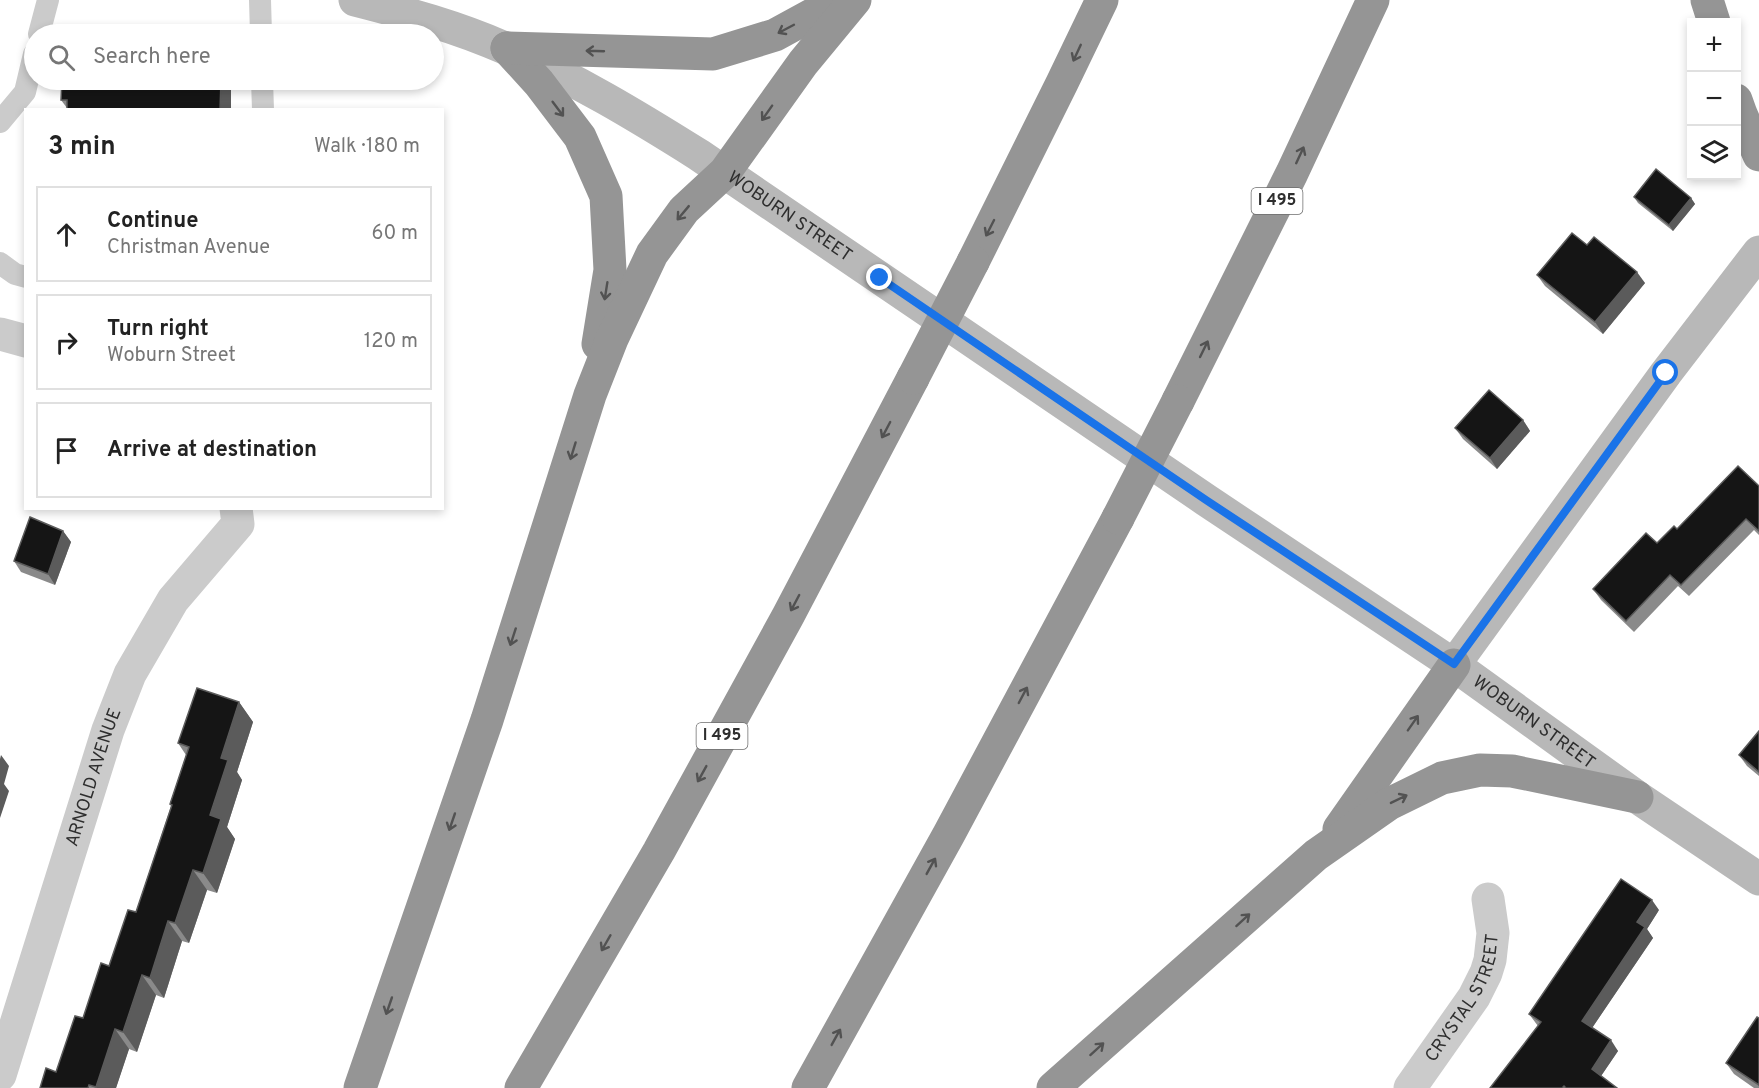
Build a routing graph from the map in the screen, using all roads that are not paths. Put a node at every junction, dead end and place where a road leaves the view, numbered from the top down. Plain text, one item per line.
1 (48, 0) edge
2 (260, 0) edge
3 (355, 0) edge
4 (836, 0) edge
5 (855, 0) edge
6 (1102, 0) edge
7 (1373, 0) edge
8 (1707, 0) edge
9 (1713, 18) edge
10 (42, 24) edge
11 (261, 24) edge
12 (440, 24) edge
13 (444, 25) edge
14 (507, 48) junction
15 (262, 90) edge
16 (28, 103) edge
17 (263, 108) edge
18 (1741, 114) edge
19 (0, 122) edge
20 (1759, 155) edge
21 (725, 172) junction
22 (1759, 252) edge
23 (0, 263) edge
24 (24, 276) edge
25 (0, 334) edge
26 (24, 340) edge
27 (590, 395) junction
28 (236, 510) edge
29 (1454, 664) junction
30 (1637, 797) junction
31 (1316, 855) junction
32 (1759, 879) edge
33 (1488, 899) dead end
34 (0, 1075) edge
35 (360, 1088) edge
36 (521, 1088) edge
37 (808, 1088) edge
38 (1053, 1088) edge
39 (1410, 1088) edge

1 - 10 lane
2 - 11 lane
3 - 12 main road, WOBURN STREET
4 -> 14 highway
5 -> 21 highway
6 -> 36 highway, I 495, bridge
37 -> 7 highway, I 495, bridge
8 - 9 highway
13 - 14 main road, WOBURN STREET
14 - 21 main road, WOBURN STREET
14 -> 27 highway
15 - 17 lane
16 - 19 lane
18 - 20 highway
21 -> 27 highway
21 - 29 main road, WOBURN STREET
22 - 29 main road
23 - 24 lane
25 - 26 street
27 -> 35 highway
28 - 34 street, ARNOLD AVENUE
29 - 30 main road, WOBURN STREET
31 -> 29 highway
31 -> 30 highway
30 - 32 main road, WOBURN STREET
38 -> 31 highway
33 - 39 street, CRYSTAL STREET

